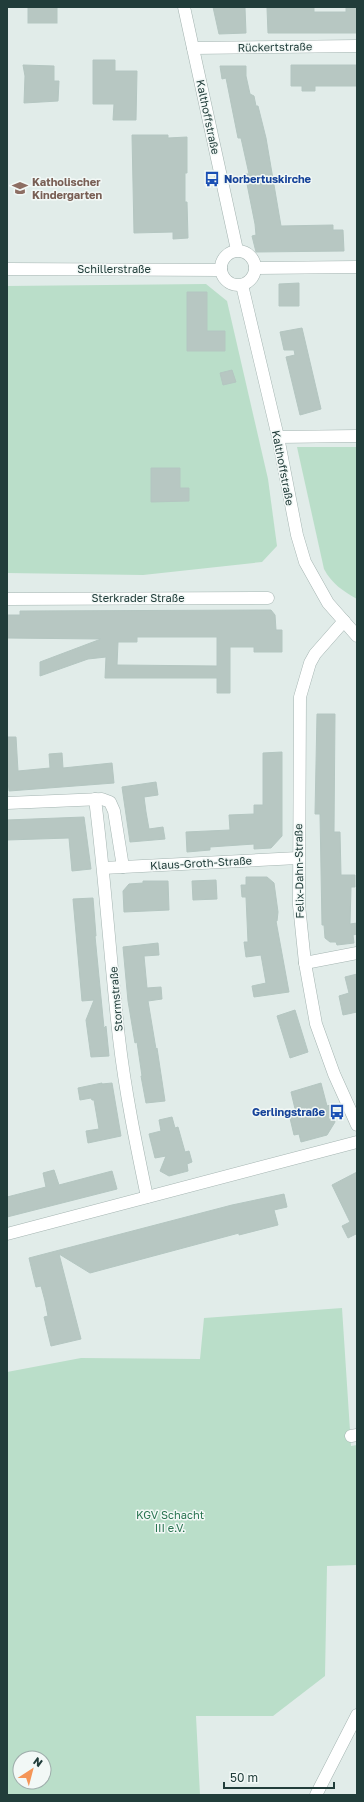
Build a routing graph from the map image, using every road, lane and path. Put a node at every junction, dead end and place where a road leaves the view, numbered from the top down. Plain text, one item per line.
1 (184, 7) edge
2 (357, 46) edge
3 (193, 48) junction
4 (237, 250) junction
5 (357, 267) edge
6 (256, 268) junction
7 (7, 269) edge
8 (221, 270) junction
9 (242, 285) junction
10 (357, 436) edge
11 (278, 437) junction
12 (268, 598) dead end
13 (7, 599) edge
14 (344, 621) junction
15 (357, 636) edge
16 (95, 799) junction
17 (7, 803) edge
18 (298, 858) junction
19 (122, 867) junction
20 (103, 868) junction
21 (357, 953) edge
22 (305, 963) junction
23 (357, 1125) edge
24 (357, 1142) edge
25 (147, 1197) junction
26 (7, 1234) edge
27 (357, 1715) edge
28 (321, 1793) edge

1 - 3 street, Kalthoffstraße
2 - 3 street, Rückertstraße
3 - 4 street, Kalthoffstraße
4 - 6 street
4 - 8 street
5 - 6 street
6 - 9 street
7 - 8 street, Schillerstraße
8 - 9 street
9 - 11 street, Kalthoffstraße
10 - 11 street
11 - 14 street, Kalthoffstraße
12 - 13 street, Sterkrader Straße
14 - 15 street, Kalthoffstraße
14 - 18 street, Felix-Dahn-Straße
16 - 17 street
16 - 19 street
16 - 20 street, Stormstraße
18 - 19 street, Klaus-Groth-Straße
18 - 22 street, Felix-Dahn-Straße
19 - 20 street, Klaus-Groth-Straße
20 - 25 street, Stormstraße
21 - 22 street
22 - 23 street, Felix-Dahn-Straße
24 - 25 street
25 - 26 street
27 - 28 street

